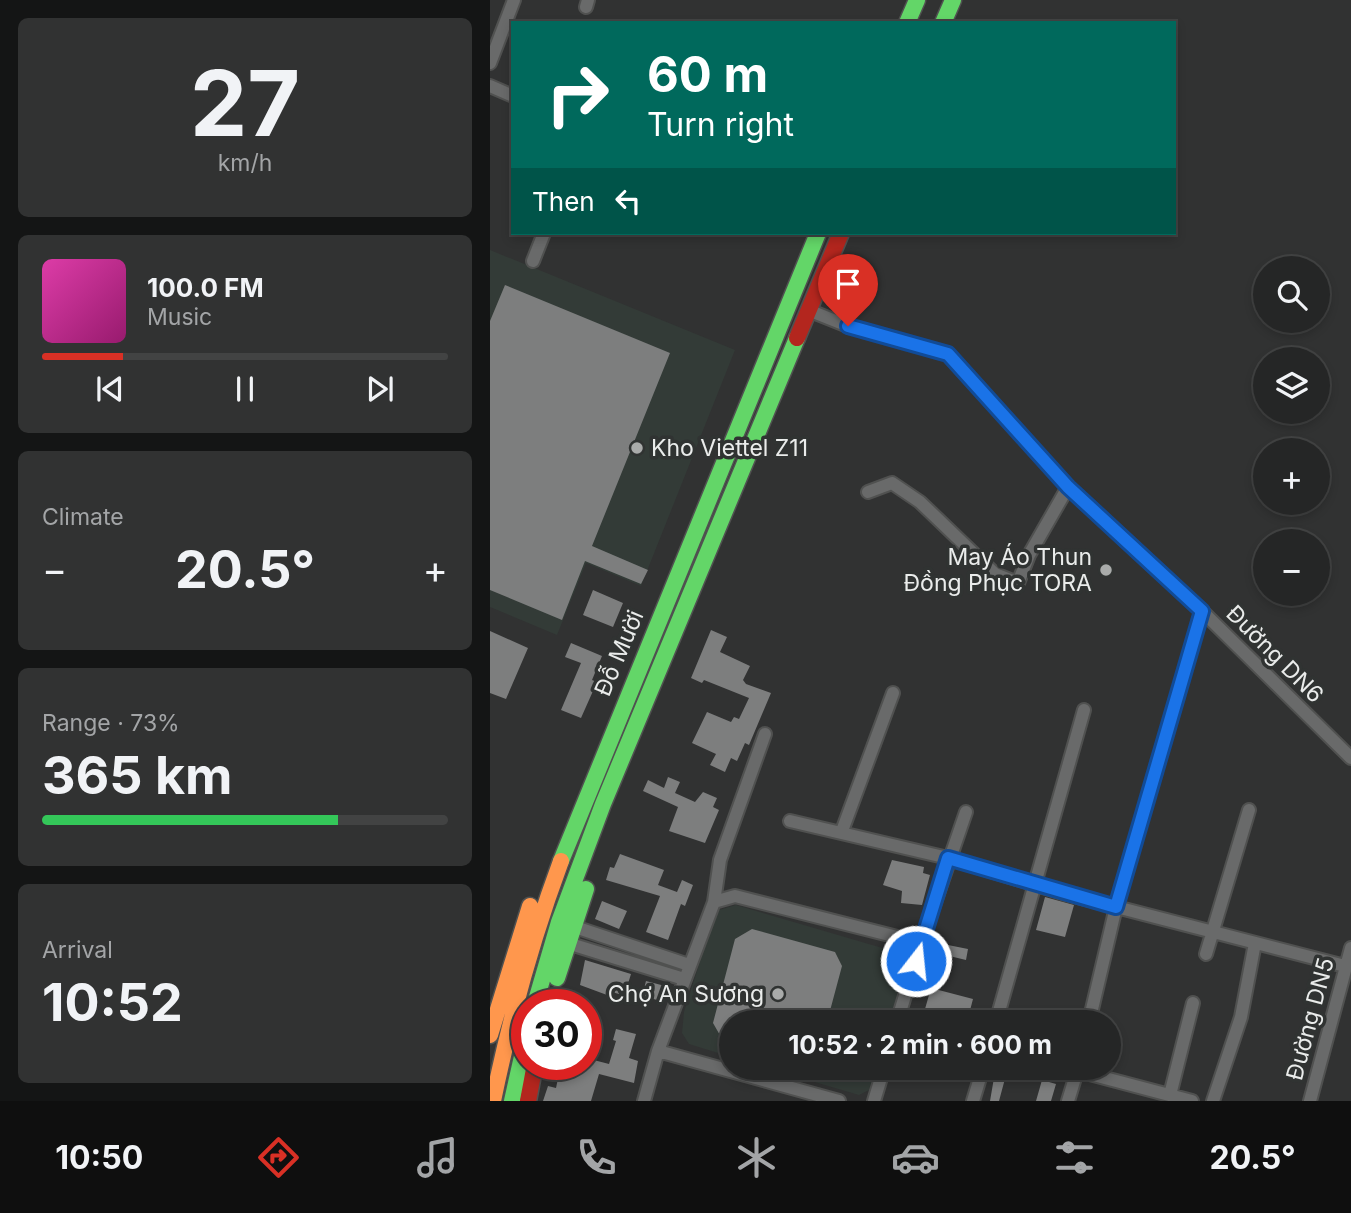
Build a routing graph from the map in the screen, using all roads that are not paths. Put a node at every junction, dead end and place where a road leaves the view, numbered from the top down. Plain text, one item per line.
1 (904, 0) edge
2 (917, 0) edge
3 (939, 0) edge
4 (953, 0) edge
5 (509, 2) edge
6 (894, 21) edge
7 (905, 21) edge
8 (906, 21) edge
9 (930, 21) edge
10 (944, 21) edge
11 (490, 63) edge
12 (490, 86) edge
13 (511, 95) edge
14 (543, 235) edge
15 (803, 235) edge
16 (817, 235) edge
17 (840, 235) edge
18 (853, 235) edge
19 (533, 261) dead end
20 (814, 313) junction
21 (1068, 487) junction
22 (868, 492) dead end
23 (1202, 611) junction
24 (622, 669) dead end
25 (893, 694) dead end
26 (607, 705) dead end
27 (1084, 710) dead end
28 (765, 734) dead end
29 (1351, 758) edge
30 (1249, 810) dead end
31 (966, 812) dead end
32 (790, 821) dead end
33 (842, 831) junction
34 (948, 858) junction
35 (1035, 885) junction
36 (714, 902) junction
37 (1116, 907) junction
38 (566, 924) junction
39 (1212, 932) junction
40 (561, 941) junction
41 (921, 943) junction
42 (1255, 943) junction
43 (1351, 948) edge
44 (1206, 954) dead end
45 (689, 965) junction
46 (1345, 966) junction
47 (684, 979) junction
48 (541, 989) edge
49 (553, 989) edge
50 (1194, 1003) dead end
51 (901, 1010) edge
52 (999, 1010) edge
53 (1092, 1010) edge
54 (490, 1035) edge
55 (659, 1051) junction
56 (517, 1080) edge
57 (531, 1080) edge
58 (880, 1080) edge
59 (979, 1080) edge
60 (1072, 1080) edge
61 (1117, 1080) edge
62 (1170, 1095) junction
63 (493, 1101) edge
64 (512, 1101) edge
65 (528, 1101) edge
66 (644, 1101) edge
67 (839, 1101) edge
68 (874, 1101) edge
69 (973, 1101) edge
70 (1068, 1101) edge
71 (1192, 1101) edge
72 (1213, 1101) edge
73 (1310, 1101) edge

1 - 6 highway
1 - 7 highway
2 - 8 highway
3 - 9 highway
4 - 10 highway
5 - 11 street
12 - 13 street
14 - 19 street
15 - 24 highway, Đỗ Mười
16 - 63 highway, Đỗ Mười
17 - 20 highway, Đỗ Mười
18 - 20 highway, Đỗ Mười
20 - 21 street, Đường DN6
20 - 38 highway, Đỗ Mười
21 - 22 street
21 - 23 street, Đường DN6
23 - 29 street, Đường DN6
23 - 37 street
25 - 33 street
26 - 54 highway, Đỗ Mười
27 - 35 street
28 - 36 street
30 - 39 street
31 - 34 street
32 - 33 street
33 - 34 street
34 - 35 street
34 - 41 street
35 - 37 street
35 - 52 street
36 - 41 street
36 - 45 street
37 - 39 street
37 - 53 street
38 - 40 highway, Đỗ Mười
38 - 45 street
39 - 42 street
39 - 44 street
40 - 47 street
40 - 48 highway, Đỗ Mười
40 - 49 highway, Đỗ Mười
41 - 51 street
42 - 46 street
42 - 72 street
43 - 46 street, Đường DN5
45 - 47 street
46 - 73 street, Đường DN5
47 - 55 street
50 - 62 street
55 - 66 street
55 - 67 street
56 - 64 highway
57 - 65 highway
58 - 68 street
59 - 69 street
60 - 70 street
61 - 62 street
62 - 71 street

